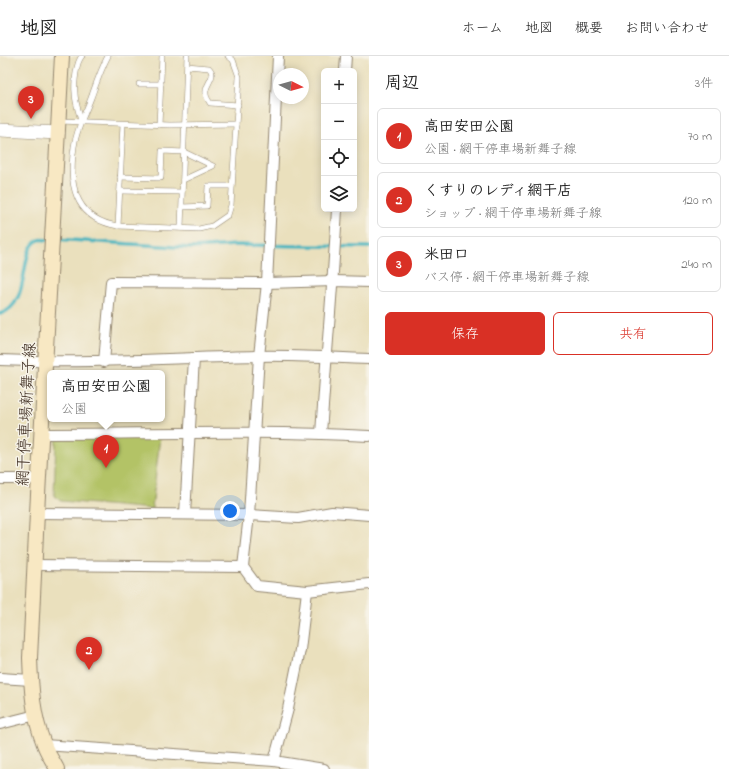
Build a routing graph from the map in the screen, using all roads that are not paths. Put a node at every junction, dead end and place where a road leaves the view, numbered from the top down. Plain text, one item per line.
1 (62, 56) edge
2 (82, 56) edge
3 (108, 56) edge
4 (162, 56) edge
5 (187, 56) edge
6 (228, 56) edge
7 (278, 56) edge
8 (346, 56) edge
9 (187, 66) junction
10 (345, 68) edge
11 (139, 84) dead end
12 (161, 84) junction
13 (238, 105) junction
14 (81, 122) junction
15 (123, 124) junction
16 (236, 124) junction
17 (160, 125) junction
18 (185, 125) junction
19 (59, 127) junction
20 (0, 130) edge
21 (184, 152) junction
22 (120, 177) junction
23 (183, 180) junction
24 (232, 186) junction
25 (120, 191) junction
26 (182, 192) junction
27 (182, 207) junction
28 (338, 212) edge
29 (118, 226) junction
30 (181, 228) junction
31 (334, 281) junction
32 (369, 282) edge
33 (267, 283) junction
34 (259, 356) junction
35 (194, 358) junction
36 (326, 358) junction
37 (369, 359) edge
38 (0, 360) edge
39 (45, 362) junction
40 (104, 362) junction
41 (190, 433) junction
42 (42, 434) junction
43 (254, 434) junction
44 (321, 434) junction
45 (369, 436) edge
46 (0, 479) edge
47 (39, 479) junction
48 (37, 513) junction
49 (185, 514) junction
50 (248, 515) junction
51 (369, 515) edge
52 (35, 565) junction
53 (242, 567) junction
54 (369, 584) edge
55 (307, 591) junction
56 (0, 678) edge
57 (31, 680) junction
58 (36, 715) junction
59 (0, 724) edge
60 (44, 745) junction
61 (274, 761) junction
62 (57, 769) edge
63 (324, 769) edge

1 - 19 main road, 網干停車場新舞子線
2 - 14 lane
3 - 14 lane
4 - 12 lane
5 - 9 lane
6 - 13 lane
7 - 33 street
8 - 10 street
9 - 13 lane
9 - 18 lane
11 - 12 lane
12 - 17 lane
13 - 16 lane
14 - 15 lane
14 - 19 lane
14 - 29 lane
15 - 17 lane
15 - 22 lane
16 - 18 lane
16 - 24 lane
17 - 18 lane
18 - 21 lane
19 - 20 street
19 - 39 main road, 網干停車場新舞子線
21 - 22 lane
21 - 23 lane
21 - 23 lane
22 - 25 lane
23 - 26 lane
24 - 27 lane
24 - 30 lane
25 - 26 lane
25 - 29 lane
26 - 27 lane
27 - 30 lane
28 - 31 street
29 - 30 lane
31 - 32 street
31 - 33 street
31 - 36 street
33 - 34 street
33 - 40 street
34 - 35 street
34 - 36 street
34 - 43 street
35 - 40 street
35 - 41 street
36 - 37 street
36 - 44 street
38 - 39 street
39 - 40 street
39 - 42 main road, 網干停車場新舞子線
41 - 42 street
41 - 43 street
41 - 49 street
42 - 47 main road, 網干停車場新舞子線
43 - 44 street
43 - 50 street
44 - 45 street
46 - 47 street
47 - 48 main road, 網干停車場新舞子線
48 - 49 street
48 - 52 main road, 網干停車場新舞子線
49 - 50 street
50 - 51 street
50 - 53 street
52 - 53 street
52 - 57 main road, 網干停車場新舞子線
53 - 55 street
54 - 55 street
55 - 61 street
56 - 57 street
57 - 58 main road, 網干停車場新舞子線
58 - 59 street
58 - 60 main road, 網干停車場新舞子線
60 - 61 street
60 - 62 main road, 網干停車場新舞子線
61 - 63 street

